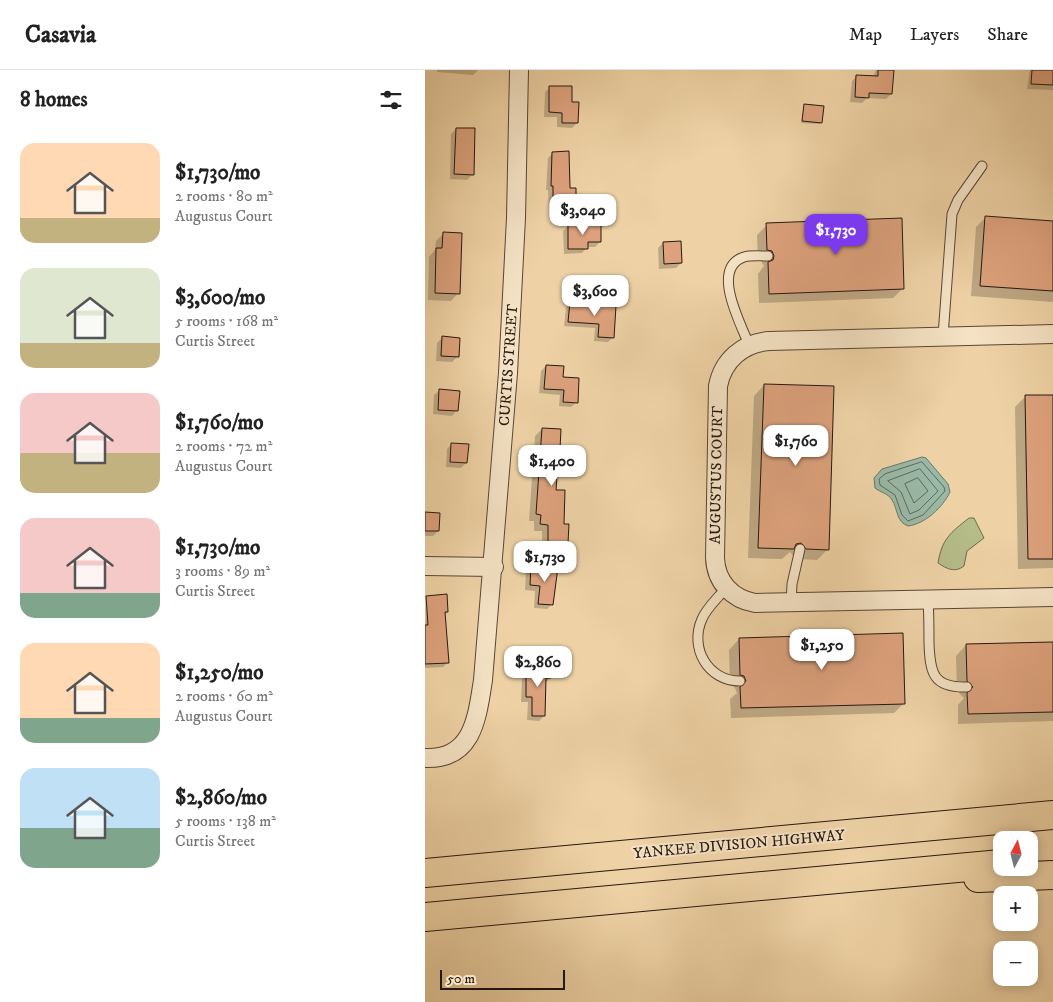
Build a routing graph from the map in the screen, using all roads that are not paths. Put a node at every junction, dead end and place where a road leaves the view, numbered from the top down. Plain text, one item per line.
1 (519, 70) edge
2 (982, 166) dead end
3 (768, 256) dead end
4 (1053, 334) edge
5 (943, 336) junction
6 (749, 345) junction
7 (800, 549) dead end
8 (425, 566) edge
9 (493, 567) junction
10 (727, 588) junction
11 (1053, 597) edge
12 (928, 600) junction
13 (791, 603) junction
14 (740, 681) dead end
15 (967, 687) dead end
16 (425, 758) edge
17 (1053, 808) edge
18 (1053, 815) edge
19 (949, 825) junction
20 (1053, 859) edge
21 (1038, 860) edge
22 (993, 865) edge
23 (425, 873) edge
24 (1053, 875) edge
25 (797, 883) junction
26 (477, 912) junction
27 (425, 917) edge
28 (425, 924) edge

1 - 9 street, CURTIS STREET
2 - 5 lane
3 - 6 lane
4 - 5 street
5 - 6 street
6 - 10 street, AUGUSTUS COURT
7 - 13 lane
8 - 9 street
9 - 16 street, CURTIS STREET
10 - 13 street
10 - 14 lane
11 - 12 street
12 - 13 street
12 - 15 lane
17 - 19 highway
18 - 19 highway, YANKEE DIVISION HIGHWAY
19 - 23 highway, YANKEE DIVISION HIGHWAY
20 - 21 highway
22 - 25 highway
24 - 25 highway
25 - 26 highway
26 - 27 highway
26 - 28 highway

